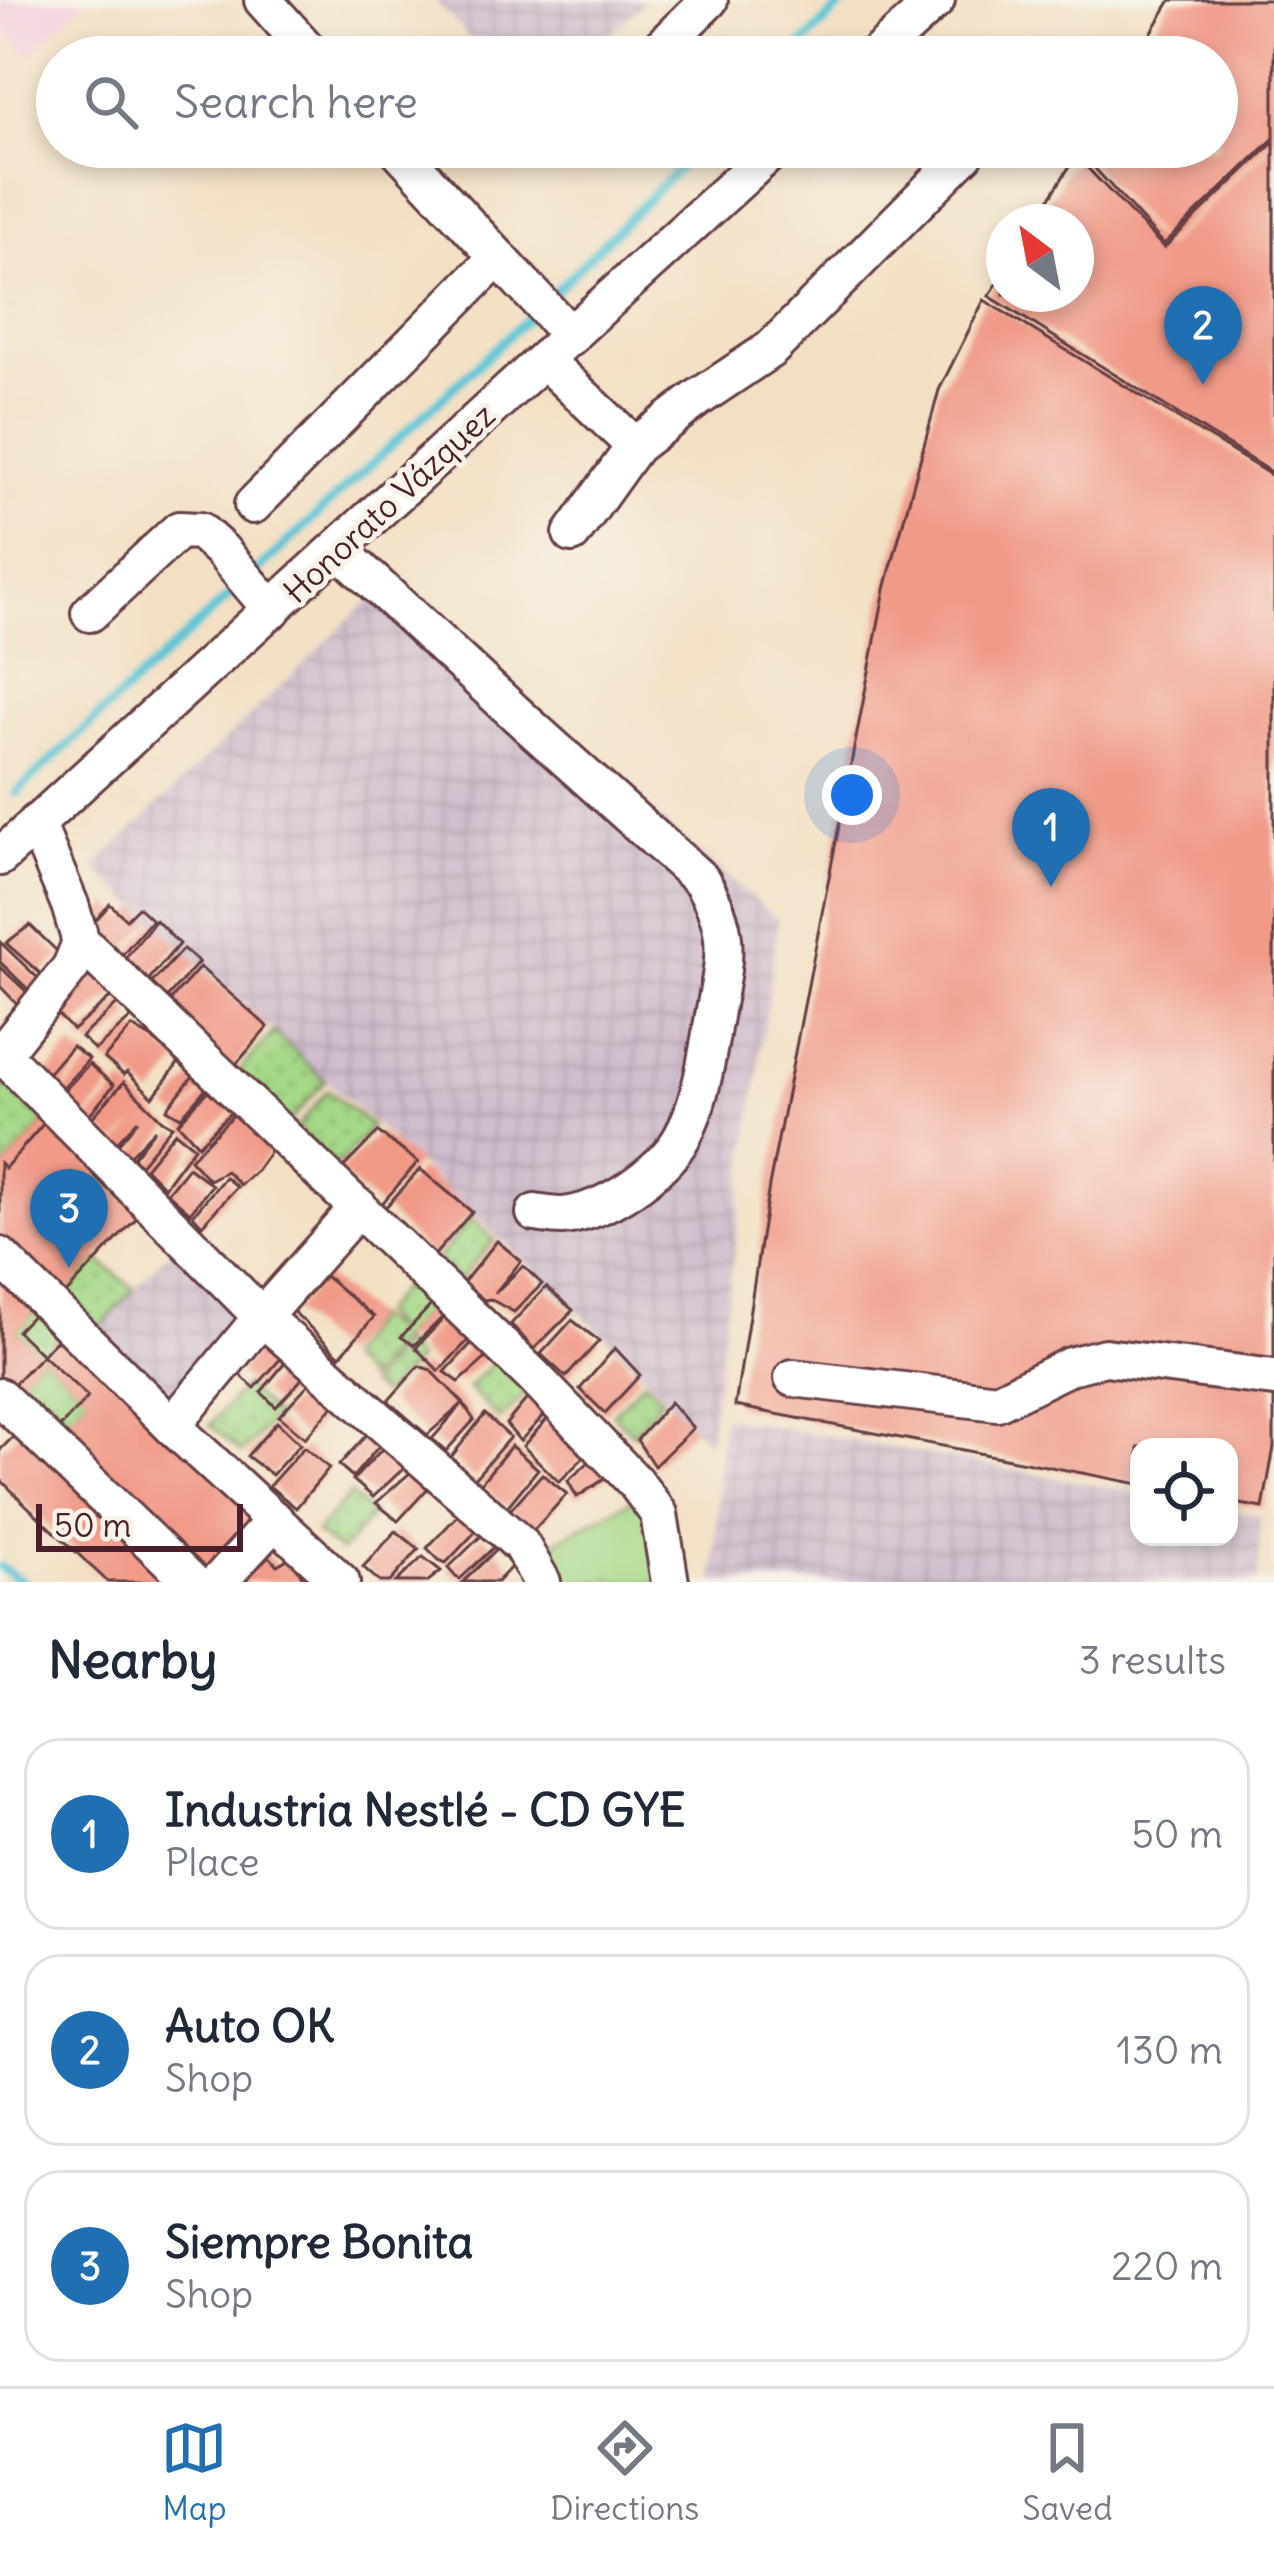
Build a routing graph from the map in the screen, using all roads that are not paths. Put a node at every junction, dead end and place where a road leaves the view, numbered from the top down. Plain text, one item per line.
1 (263, 0) edge
2 (709, 0) edge
3 (936, 0) edge
4 (295, 36) edge
5 (672, 36) edge
6 (897, 36) edge
7 (415, 168) edge
8 (751, 168) edge
9 (951, 168) edge
10 (497, 258) junction
11 (561, 325) junction
12 (544, 360) junction
13 (635, 446) junction
14 (253, 505) dead end
15 (572, 534) dead end
16 (339, 550) junction
17 (262, 598) junction
18 (90, 613) dead end
19 (36, 823) junction
20 (0, 857) edge
21 (81, 942) junction
22 (1, 1055) edge
23 (359, 1207) junction
24 (535, 1213) dead end
25 (0, 1256) edge
26 (262, 1317) junction
27 (793, 1378) dead end
28 (1274, 1378) edge
29 (0, 1397) edge
30 (172, 1426) junction
31 (274, 1520) junction
32 (192, 1582) edge
33 (218, 1582) edge
34 (341, 1582) edge
35 (542, 1582) edge
36 (670, 1582) edge

1 - 4 street
2 - 5 street
3 - 6 street
7 - 10 street
8 - 11 street, Honorato Vázquez
9 - 13 street
10 - 11 street
10 - 14 street
11 - 12 street, Honorato Vázquez
12 - 13 street
12 - 16 street, Honorato Vázquez
13 - 15 street
16 - 17 street, Honorato Vázquez
16 - 24 street
17 - 18 street
17 - 19 street, Honorato Vázquez
19 - 20 street, Honorato Vázquez
19 - 21 street
21 - 22 street
21 - 23 street
22 - 26 street
23 - 26 street
23 - 36 street
25 - 30 street
26 - 30 street
26 - 35 street
27 - 28 street
29 - 32 street
30 - 31 street
31 - 33 street
31 - 34 street

